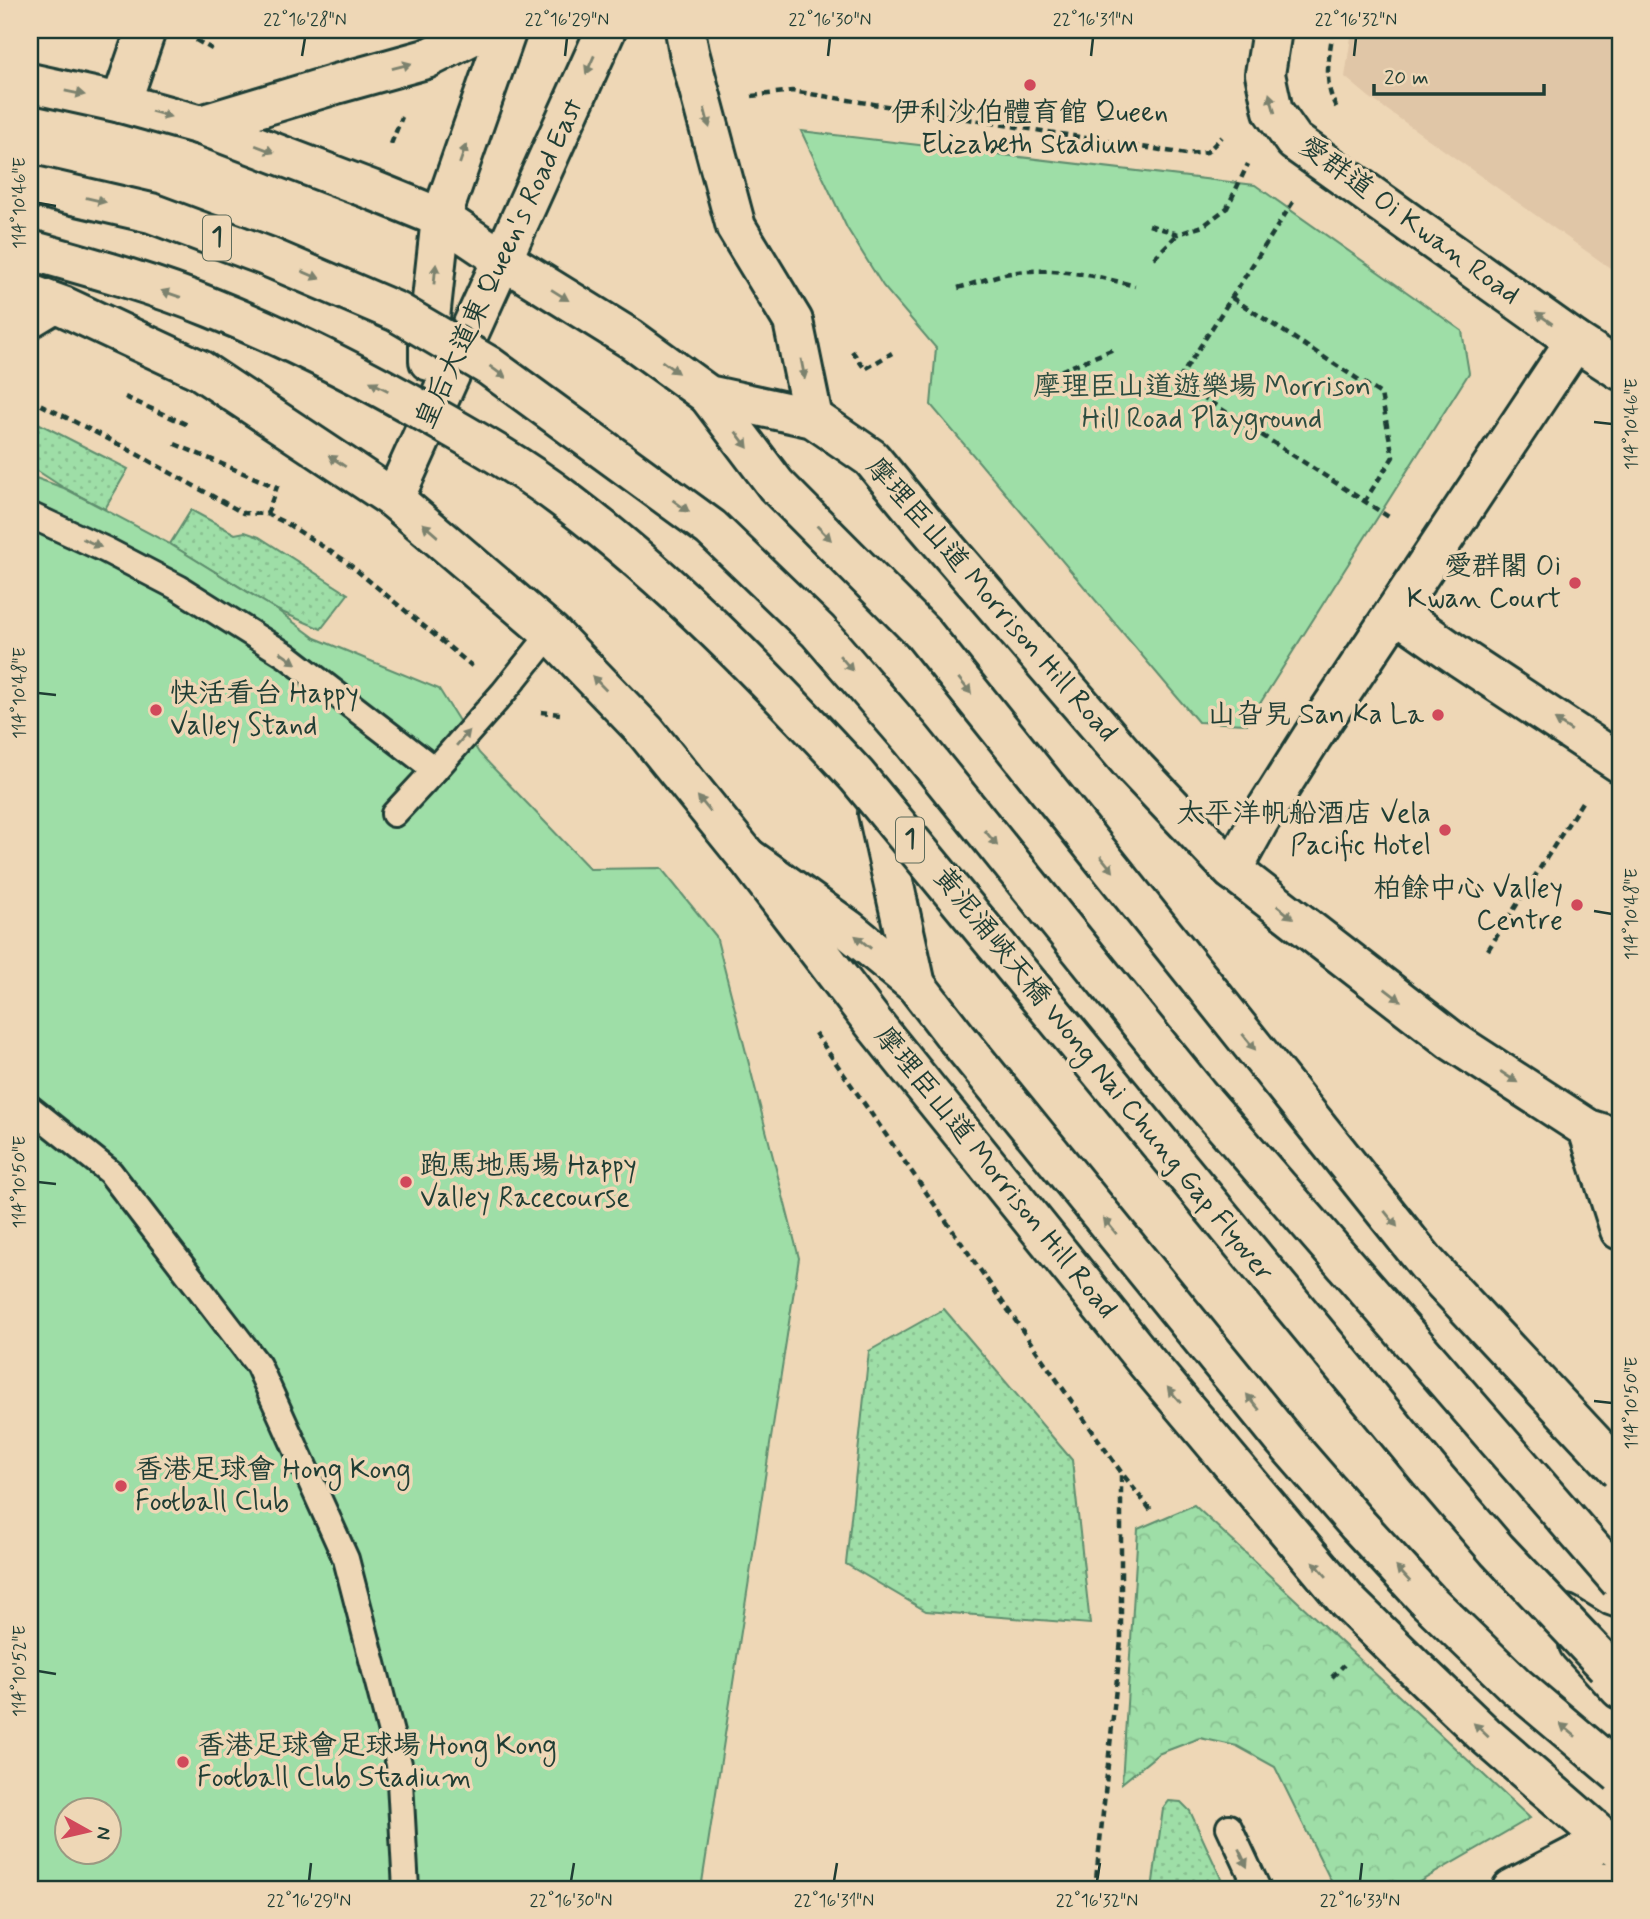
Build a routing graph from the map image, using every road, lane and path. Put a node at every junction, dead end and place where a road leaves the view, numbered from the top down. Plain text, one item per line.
1 (146, 30) edge
2 (483, 30) edge
3 (507, 30) edge
4 (606, 30) edge
5 (685, 30) edge
6 (1272, 30) edge
7 (196, 40) dead end
8 (212, 48) dead end
9 (30, 83) edge
10 (751, 96) dead end
11 (121, 103) junction
12 (201, 125) junction
13 (1222, 137) dead end
14 (1249, 163) dead end
15 (30, 185) edge
16 (1298, 195) dead end
17 (441, 218) junction
18 (1149, 225) dead end
19 (1178, 234) junction
20 (30, 250) edge
21 (1154, 258) dead end
22 (502, 259) junction
23 (1135, 286) dead end
24 (958, 288) dead end
25 (1232, 298) junction
26 (46, 300) edge
27 (30, 326) edge
28 (1575, 341) junction
29 (1114, 349) dead end
30 (892, 353) dead end
31 (865, 369) dead end
32 (1620, 370) edge
33 (1050, 375) dead end
34 (708, 395) junction
35 (30, 399) edge
36 (430, 416) junction
37 (813, 418) junction
38 (175, 444) dead end
39 (280, 476) dead end
40 (276, 486) junction
41 (394, 499) junction
42 (1364, 502) junction
43 (267, 514) junction
44 (30, 515) edge
45 (1392, 519) dead end
46 (1395, 612) junction
47 (551, 633) junction
48 (503, 693) junction
49 (565, 715) dead end
50 (1620, 763) edge
51 (435, 771) junction
52 (1584, 798) dead end
53 (878, 813) junction
54 (394, 814) dead end
55 (747, 857) junction
56 (1232, 870) junction
57 (1488, 950) dead end
58 (916, 985) junction
59 (812, 1029) dead end
60 (30, 1108) edge
61 (1604, 1134) edge
62 (1620, 1230) edge
63 (1620, 1471) edge
64 (1121, 1472) junction
65 (1153, 1513) dead end
66 (1620, 1581) edge
67 (1537, 1598) junction
68 (1620, 1642) edge
69 (1620, 1677) edge
70 (1620, 1689) edge
71 (1620, 1774) edge
72 (1229, 1827) dead end
73 (1615, 1839) edge
74 (1546, 1872) junction
75 (1620, 1886) edge
76 (406, 1889) edge
77 (1096, 1889) edge
78 (1258, 1889) edge
79 (1512, 1889) edge

1 - 11 main road
12 -> 2 main road
17 -> 3 main road
4 -> 22 main road, 皇后大道東 Queen's Road East
5 -> 37 main road
28 -> 6 main road, 愛群道 Oi Kwan Road
7 - 8 path
9 -> 11 main road, 摩理臣山道 Morrison Hill Road
10 - 13 path
11 -> 12 main road, 摩理臣山道 Morrison Hill Road
12 -> 17 main road, 摩理臣山道 Morrison Hill Road
14 - 19 path
15 -> 66 main road, 1, bridge
16 - 25 path
17 - 22 main road, 摩理臣山道 Morrison Hill Road
36 -> 17 main road
18 - 19 path
19 - 21 path
69 -> 20 main road, 黃泥涌峽天橋 Wong Nai Chung Gap Flyover / 1, bridge
22 -> 34 main road, 摩理臣山道 Morrison Hill Road
22 - 36 main road, 皇后大道東 Queen's Road East
23 - 24 path
25 - 42 path
25 - 42 path
26 - 27 lane
41 -> 26 main road, 摩理臣山道 Morrison Hill Road
28 - 32 main road, 愛群道 Oi Kwan Road
28 - 46 main road
29 - 33 path
30 - 31 path
34 - 37 main road, 摩理臣山道 Morrison Hill Road
34 -> 63 main road, bridge
35 - 43 path
36 - 41 main road, 皇后大道東 Queen's Road East
36 - 53 main road
37 - 56 main road, 摩理臣山道 Morrison Hill Road
38 - 40 path
39 - 40 path
40 - 43 path
47 -> 41 main road, 摩理臣山道 Morrison Hill Road
42 - 45 path
43 - 48 path
44 -> 51 lane
50 -> 46 main road
46 - 56 main road
47 - 48 lane
55 -> 47 main road, 摩理臣山道 Morrison Hill Road
48 - 49 path
51 -> 48 lane
51 - 54 lane
52 - 57 path
53 - 58 main road
53 - 67 main road
58 -> 55 main road
73 -> 55 main road, 摩理臣山道 Morrison Hill Road
56 -> 61 main road, 摩理臣山道 Morrison Hill Road
71 -> 58 main road, bridge
59 - 64 path, 摩理臣山道 Morrison Hill Road
60 - 76 lane
61 - 62 main road, 摩理臣山道 Morrison Hill Road
64 - 65 path, 摩理臣山道 Morrison Hill Road
64 - 77 path
67 - 68 main road
67 - 70 main road
72 -> 78 lane
73 - 74 main road
74 - 75 main road
74 - 79 main road

